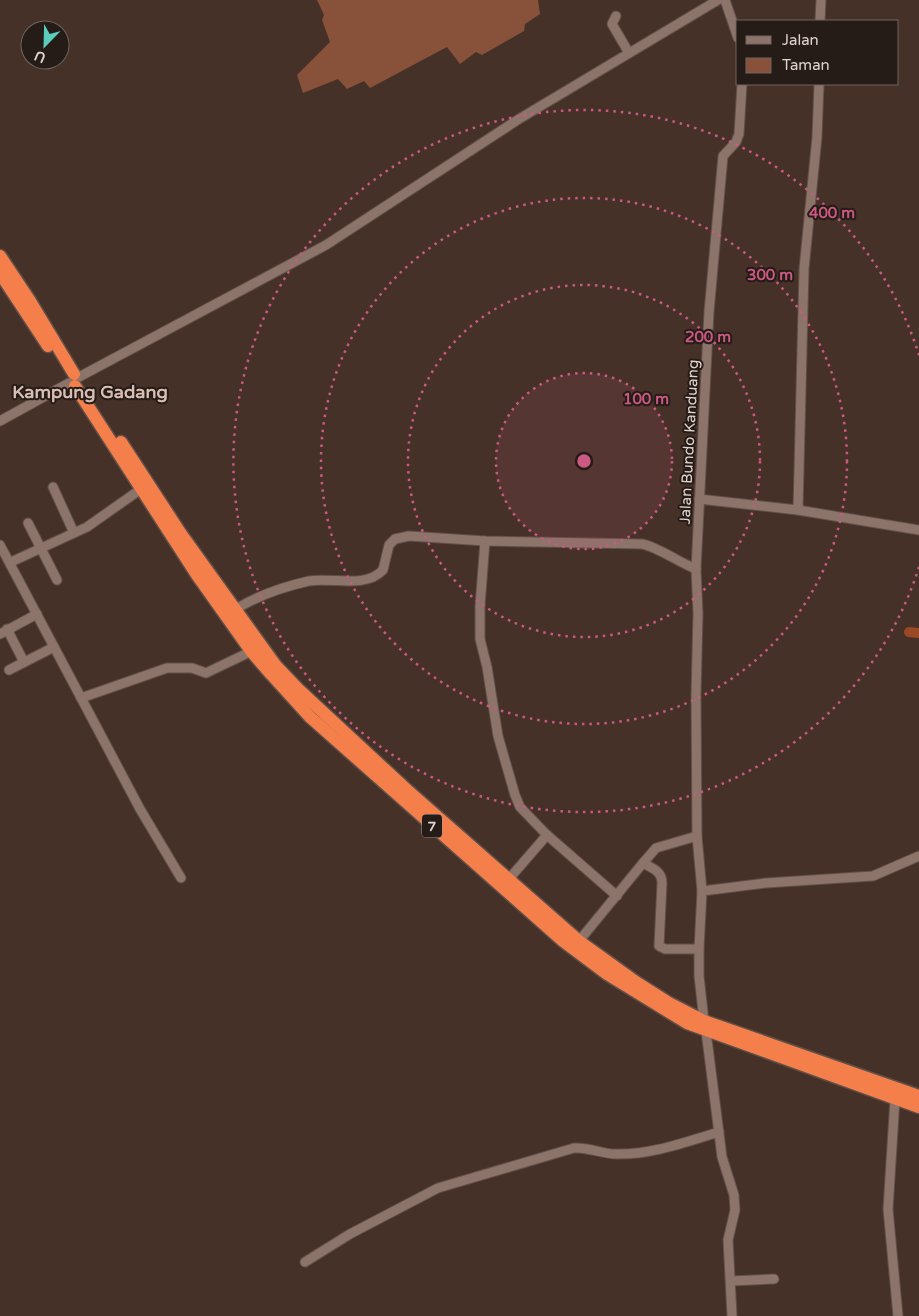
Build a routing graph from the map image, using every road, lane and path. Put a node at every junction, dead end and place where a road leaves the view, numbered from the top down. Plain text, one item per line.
1 (718, 0) edge
2 (726, 0) edge
3 (821, 0) edge
4 (616, 16) dead end
5 (820, 20) edge
6 (736, 32) edge
7 (629, 53) junction
8 (742, 85) edge
9 (819, 85) edge
10 (0, 256) edge
11 (0, 273) edge
12 (74, 380) junction
13 (0, 421) edge
14 (53, 487) dead end
15 (142, 489) junction
16 (699, 499) junction
17 (798, 510) junction
18 (28, 523) dead end
19 (919, 530) edge
20 (74, 533) junction
21 (485, 542) junction
22 (0, 545) edge
23 (40, 548) junction
24 (11, 562) junction
25 (696, 569) junction
26 (58, 580) dead end
27 (236, 609) junction
28 (37, 614) junction
29 (4, 632) edge
30 (54, 646) junction
31 (256, 649) junction
32 (24, 662) junction
33 (9, 670) dead end
34 (81, 698) junction
35 (403, 794) junction
36 (547, 835) junction
37 (697, 836) junction
38 (919, 856) edge
39 (643, 863) junction
40 (181, 878) dead end
41 (508, 880) junction
42 (702, 891) junction
43 (617, 896) junction
44 (579, 941) junction
45 (699, 949) junction
46 (610, 971) junction
47 (705, 1026) junction
48 (848, 1077) junction
49 (919, 1096) edge
50 (895, 1099) junction
51 (919, 1107) edge
52 (718, 1132) junction
53 (305, 1262) dead end
54 (774, 1279) dead end
55 (731, 1281) junction
56 (732, 1316) edge
57 (898, 1316) edge

1 - 7 street
2 - 6 street
3 - 5 street
4 - 7 street
7 - 12 street
8 - 16 street, Jalan Bundo Kanduang
9 - 17 street
10 - 12 highway
11 - 12 highway
12 - 13 street
12 - 15 highway, 7
12 - 27 highway, 7
14 - 20 street
15 - 20 street
15 - 31 highway, 7
16 - 17 street
16 - 25 street, Jalan Bundo Kanduang
17 - 19 street
18 - 23 street
20 - 23 street
21 - 25 street
21 - 27 street
21 - 36 street
22 - 24 street
23 - 24 street
23 - 26 street
24 - 28 street
25 - 37 street, Jalan Bundo Kanduang
27 - 31 highway, 7
28 - 29 street
28 - 30 street
29 - 32 street
30 - 32 street
30 - 34 street
31 - 34 street
31 - 35 highway, 7
32 - 33 street
34 - 40 street
35 - 41 highway, 7
35 - 46 highway, 7
36 - 41 street
36 - 43 street
37 - 39 street
37 - 42 street, Jalan Bundo Kanduang
38 - 42 street
39 - 43 street
39 - 45 street
41 - 44 highway, 7
42 - 45 street, Jalan Bundo Kanduang
43 - 44 street
44 - 46 highway, 7
45 - 47 street, Jalan Bundo Kanduang
46 - 47 highway, 7
47 - 48 highway, 7
47 - 52 street, Jalan Bundo Kanduang
48 - 49 highway, 7
48 - 50 highway, 7
50 - 51 highway, 7
50 - 57 street
52 - 53 street
52 - 55 street, Jalan Bundo Kanduang
54 - 55 street
55 - 56 street, Jalan Bundo Kanduang

